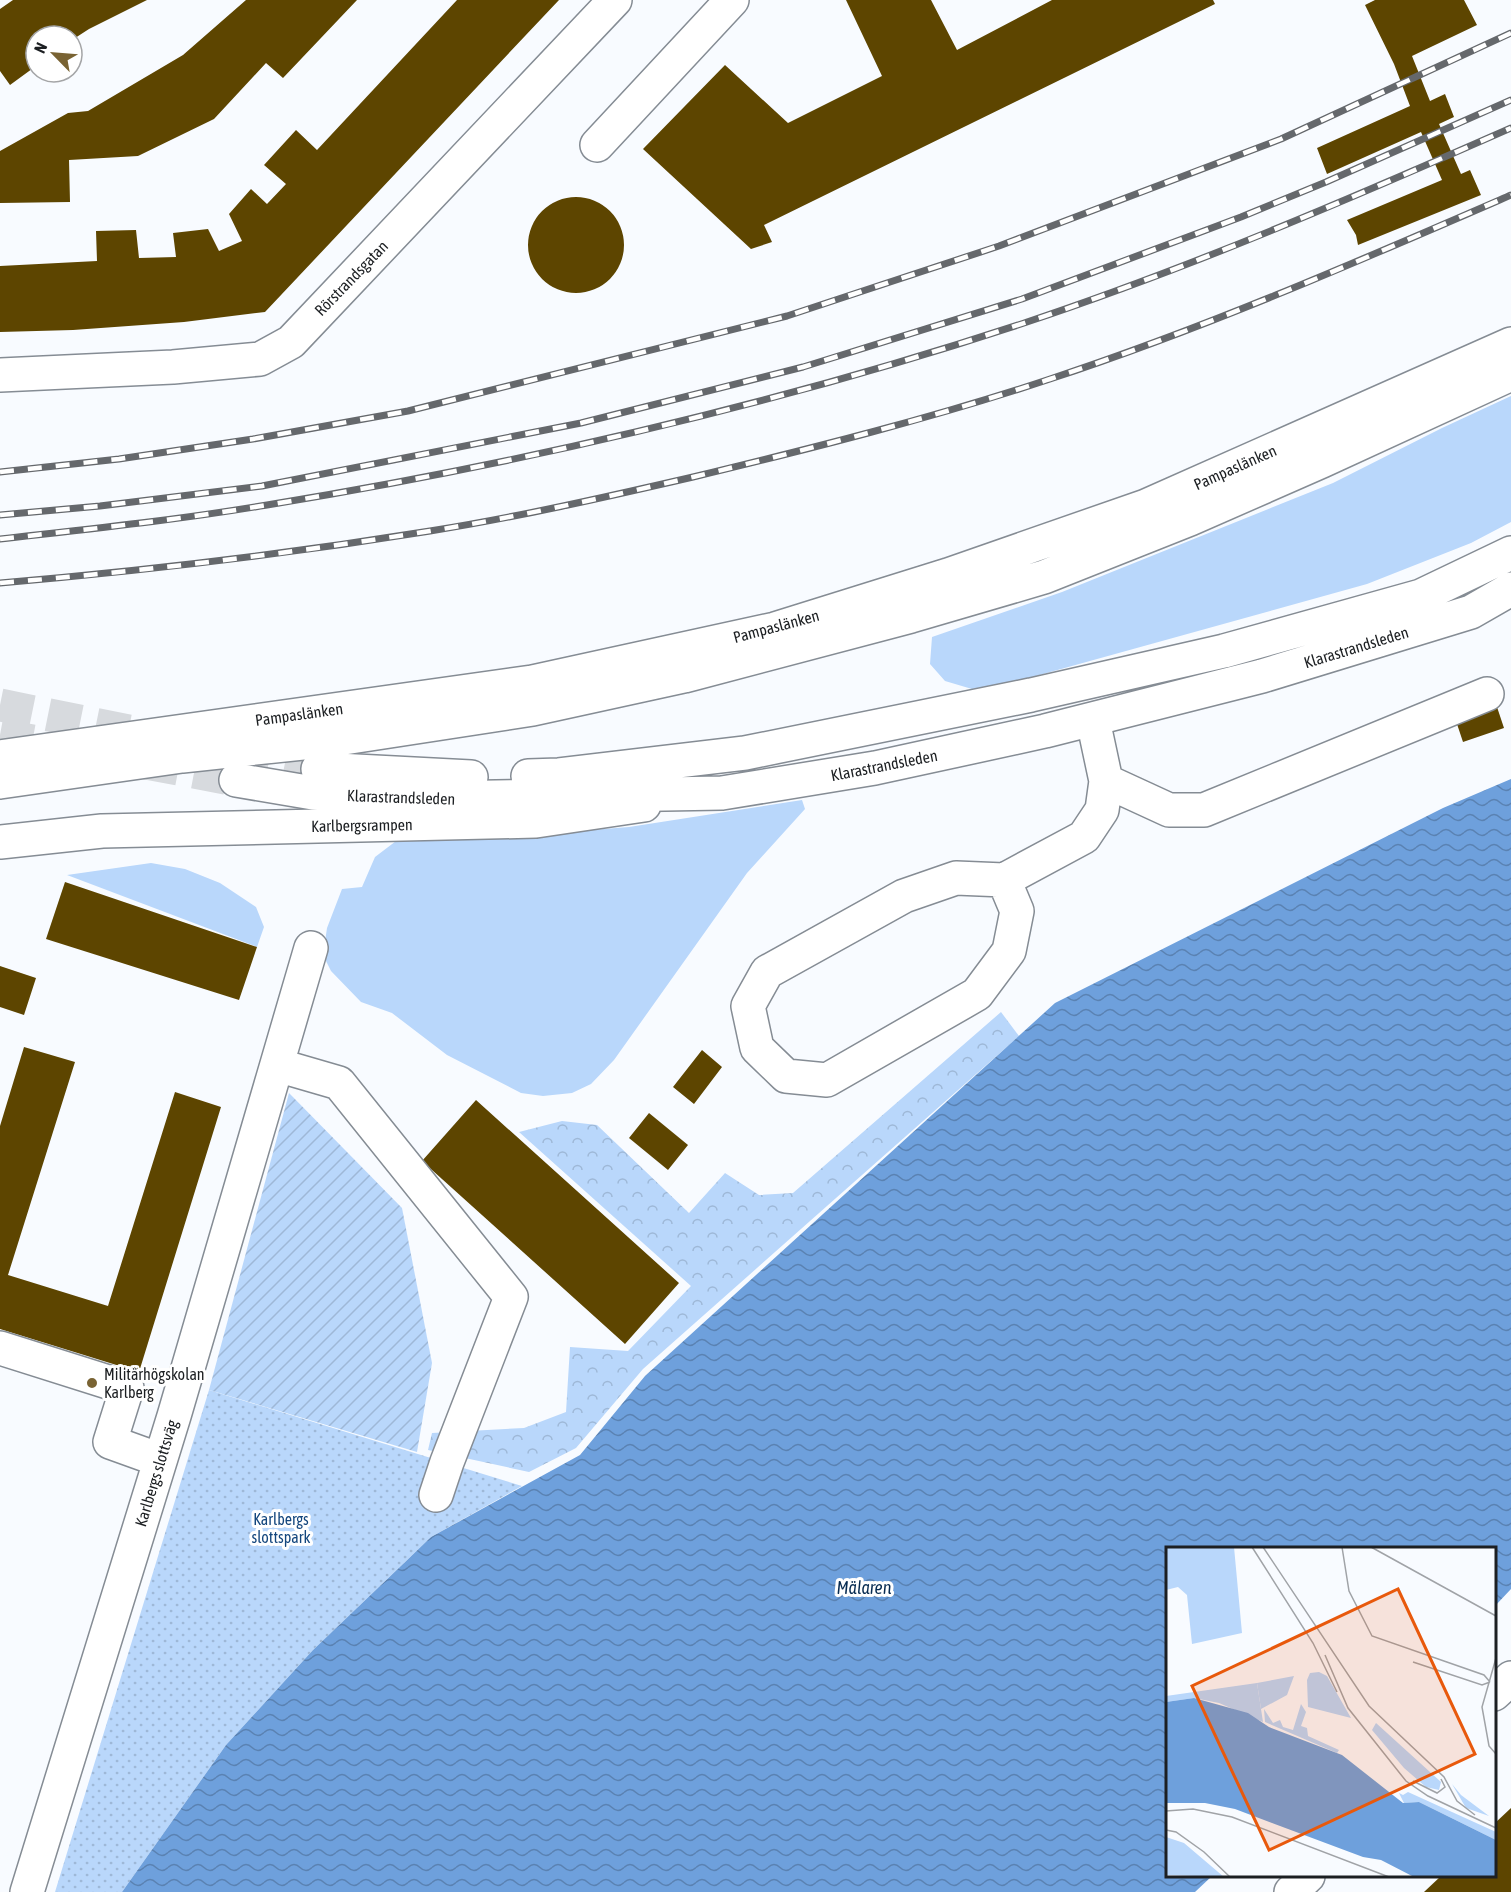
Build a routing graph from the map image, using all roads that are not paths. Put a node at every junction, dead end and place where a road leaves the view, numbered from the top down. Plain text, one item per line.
1 (615, 0) edge
2 (732, 0) edge
3 (597, 145) dead end
4 (1511, 345) edge
5 (1511, 374) edge
6 (0, 375) edge
7 (1507, 564) edge
8 (1487, 694) dead end
9 (1093, 720) junction
10 (0, 757) edge
11 (318, 769) tunnel mouth
12 (236, 780) tunnel mouth
13 (1106, 781) junction
14 (0, 782) edge
15 (722, 793) junction
16 (0, 842) edge
17 (1004, 880) junction
18 (311, 948) dead end
19 (277, 1065) junction
20 (0, 1348) edge
21 (160, 1460) junction
22 (436, 1495) dead end
23 (1511, 1678) edge
24 (1496, 1692) edge
25 (1306, 1877) edge
26 (27, 1892) edge
27 (1291, 1892) edge

1 - 6 main road, Rörstrandsgatan
2 - 3 main road
4 - 10 main road, Pampaslänken
5 - 14 main road, Pampaslänken
7 - 9 main road, Klarastrandsleden
7 - 11 main road, Klarastrandsleden
8 - 13 main road
9 - 13 main road
9 - 15 main road, Klarastrandsleden
12 - 15 main road, Klarastrandsleden
13 - 17 main road
15 - 16 main road, Karlbergsrampen
17 - 17 main road
18 - 19 main road, Karlbergs slottsväg
19 - 21 main road, Karlbergs slottsväg
19 - 22 main road
20 - 21 main road
21 - 26 main road, Karlbergs slottsväg
23 - 24 main road
25 - 27 main road

